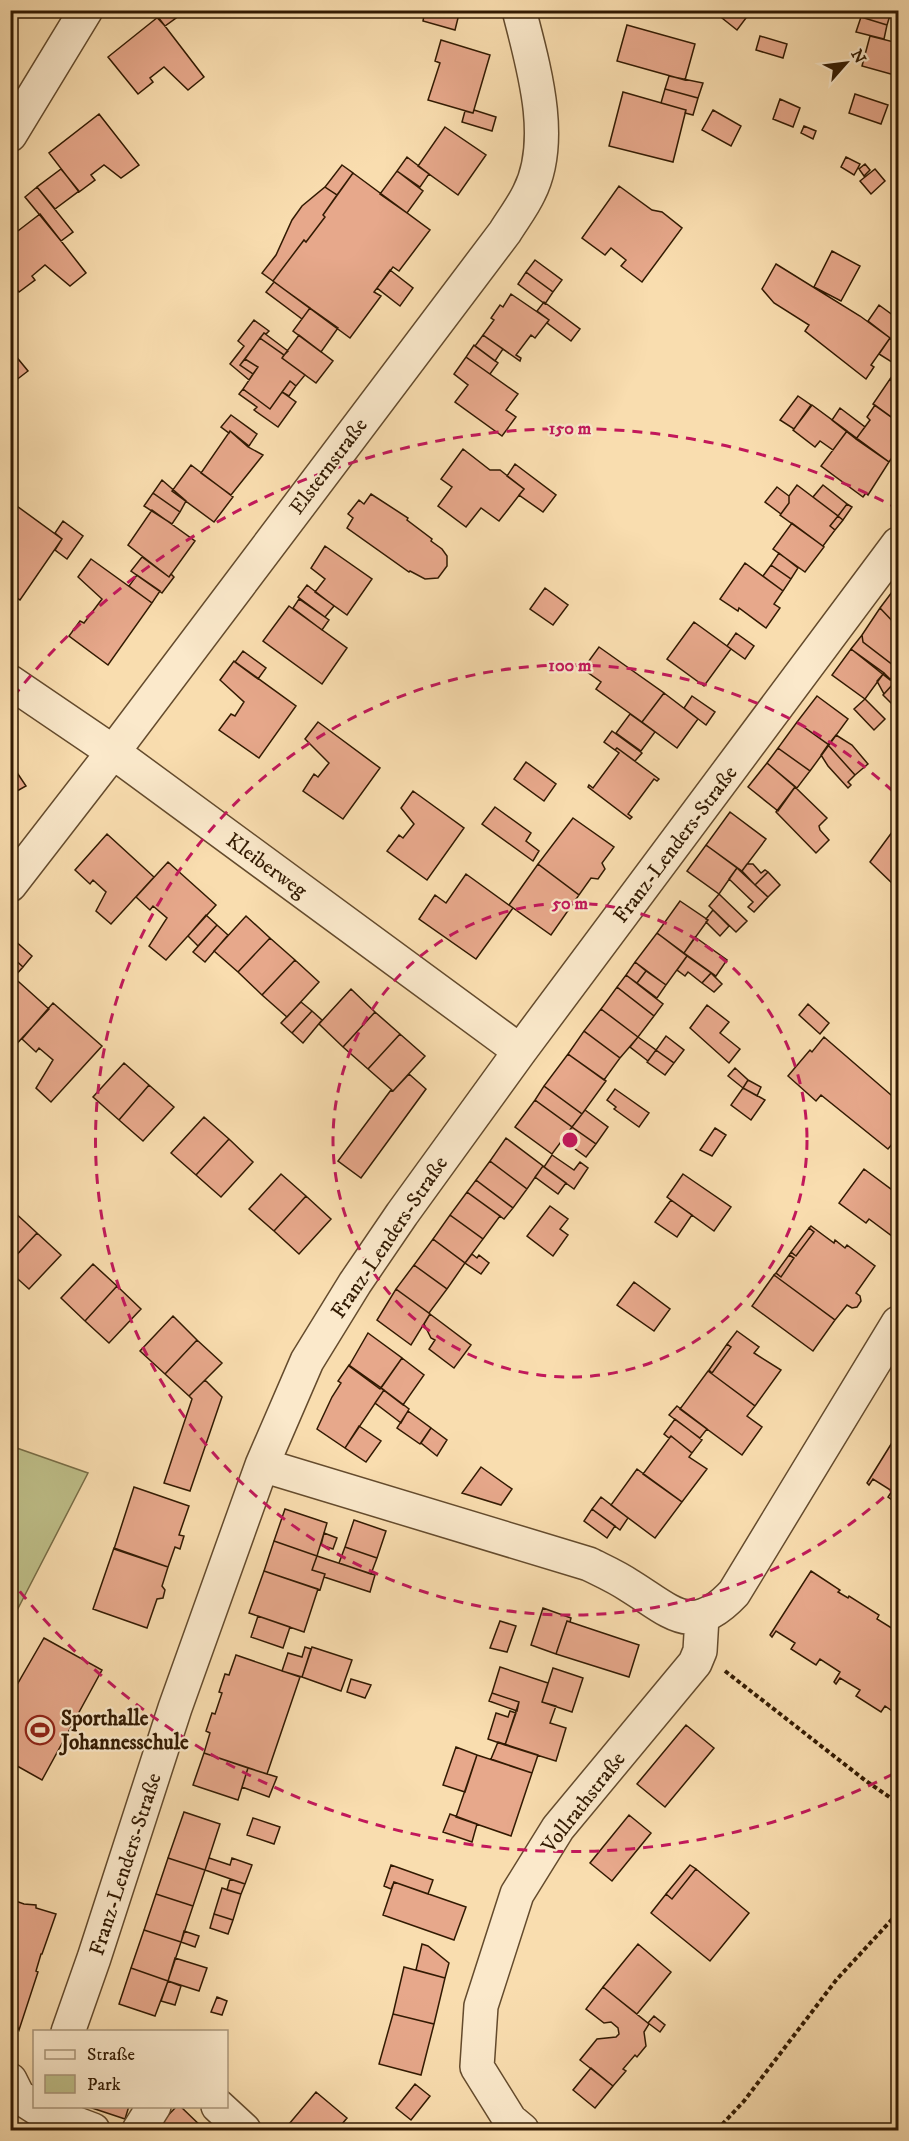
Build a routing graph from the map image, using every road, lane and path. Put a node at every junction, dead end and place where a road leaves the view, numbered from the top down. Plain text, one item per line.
1 (86, 10) edge
2 (519, 10) edge
3 (10, 135) edge
4 (898, 544) edge
5 (10, 682) edge
6 (113, 752) junction
7 (10, 885) edge
8 (520, 1051) junction
9 (898, 1323) edge
10 (262, 1465) junction
11 (702, 1617) junction
12 (700, 1651) junction
13 (898, 1803) edge
14 (898, 1913) edge
15 (68, 2030) edge
16 (10, 2080) edge
17 (153, 2108) edge
18 (220, 2108) edge
19 (39, 2116) edge
20 (93, 2130) edge
21 (139, 2130) edge
22 (244, 2130) edge
23 (522, 2130) edge
24 (717, 2130) edge

1 - 3 street
2 - 6 street, Elsternstraße
4 - 8 street, Franz-Lenders-Straße
5 - 6 street, Kleiberweg
6 - 7 street, Elsternstraße
6 - 8 street, Kleiberweg
8 - 10 street, Franz-Lenders-Straße
9 - 11 street
10 - 11 street
10 - 15 street, Franz-Lenders-Straße
11 - 12 street, Vollrathstraße
12 - 13 path
12 - 23 street, Vollrathstraße
14 - 24 path
16 - 19 street
17 - 21 street
18 - 22 street
19 - 20 street

